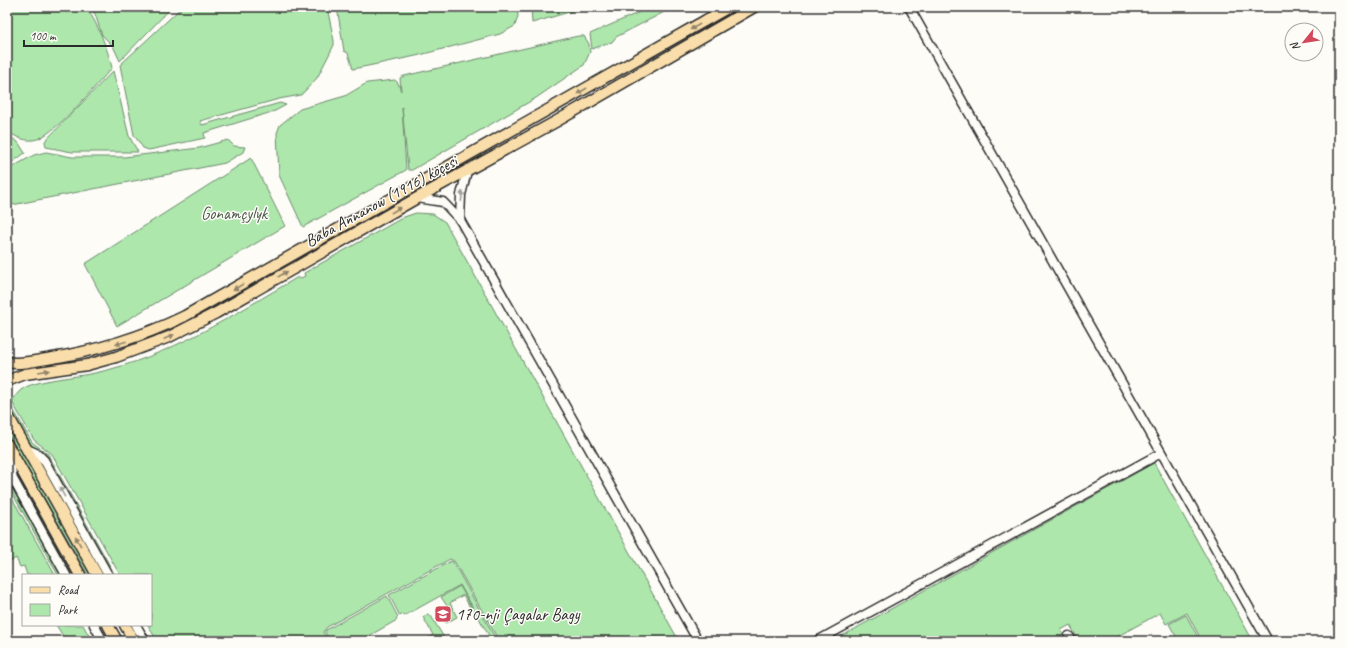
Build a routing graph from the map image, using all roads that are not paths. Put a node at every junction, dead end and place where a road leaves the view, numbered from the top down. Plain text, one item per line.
1 (729, 7) edge
2 (754, 7) edge
3 (909, 7) edge
4 (467, 171) junction
5 (417, 198) junction
6 (460, 220) junction
7 (7, 362) edge
8 (7, 381) edge
9 (7, 414) edge
10 (7, 444) edge
11 (26, 449) junction
12 (1161, 453) junction
13 (14, 457) junction
14 (65, 574) edge
15 (79, 574) edge
16 (96, 574) edge
17 (107, 574) edge
18 (95, 626) edge
19 (109, 626) edge
20 (126, 626) edge
21 (137, 626) edge
22 (103, 641) edge
23 (117, 641) edge
24 (134, 641) edge
25 (145, 641) edge
26 (698, 641) edge
27 (817, 641) edge
28 (1268, 641) edge

1 -> 7 main road, Baba Annanow (1916) köçesi
2 - 4 main road, Baba Annanow (1916) köçesi
3 - 12 street
4 - 5 main road, Baba Annanow (1916) köçesi
6 -> 4 street
5 - 6 street
8 -> 5 main road, Baba Annanow (1916) köçesi
6 - 26 street
9 - 11 main road
10 - 13 main road
16 -> 11 main road
17 -> 11 street
12 - 27 street
12 - 28 street
13 - 14 street
13 - 15 main road
18 - 22 street
19 - 23 main road
20 - 24 main road
21 - 25 street

